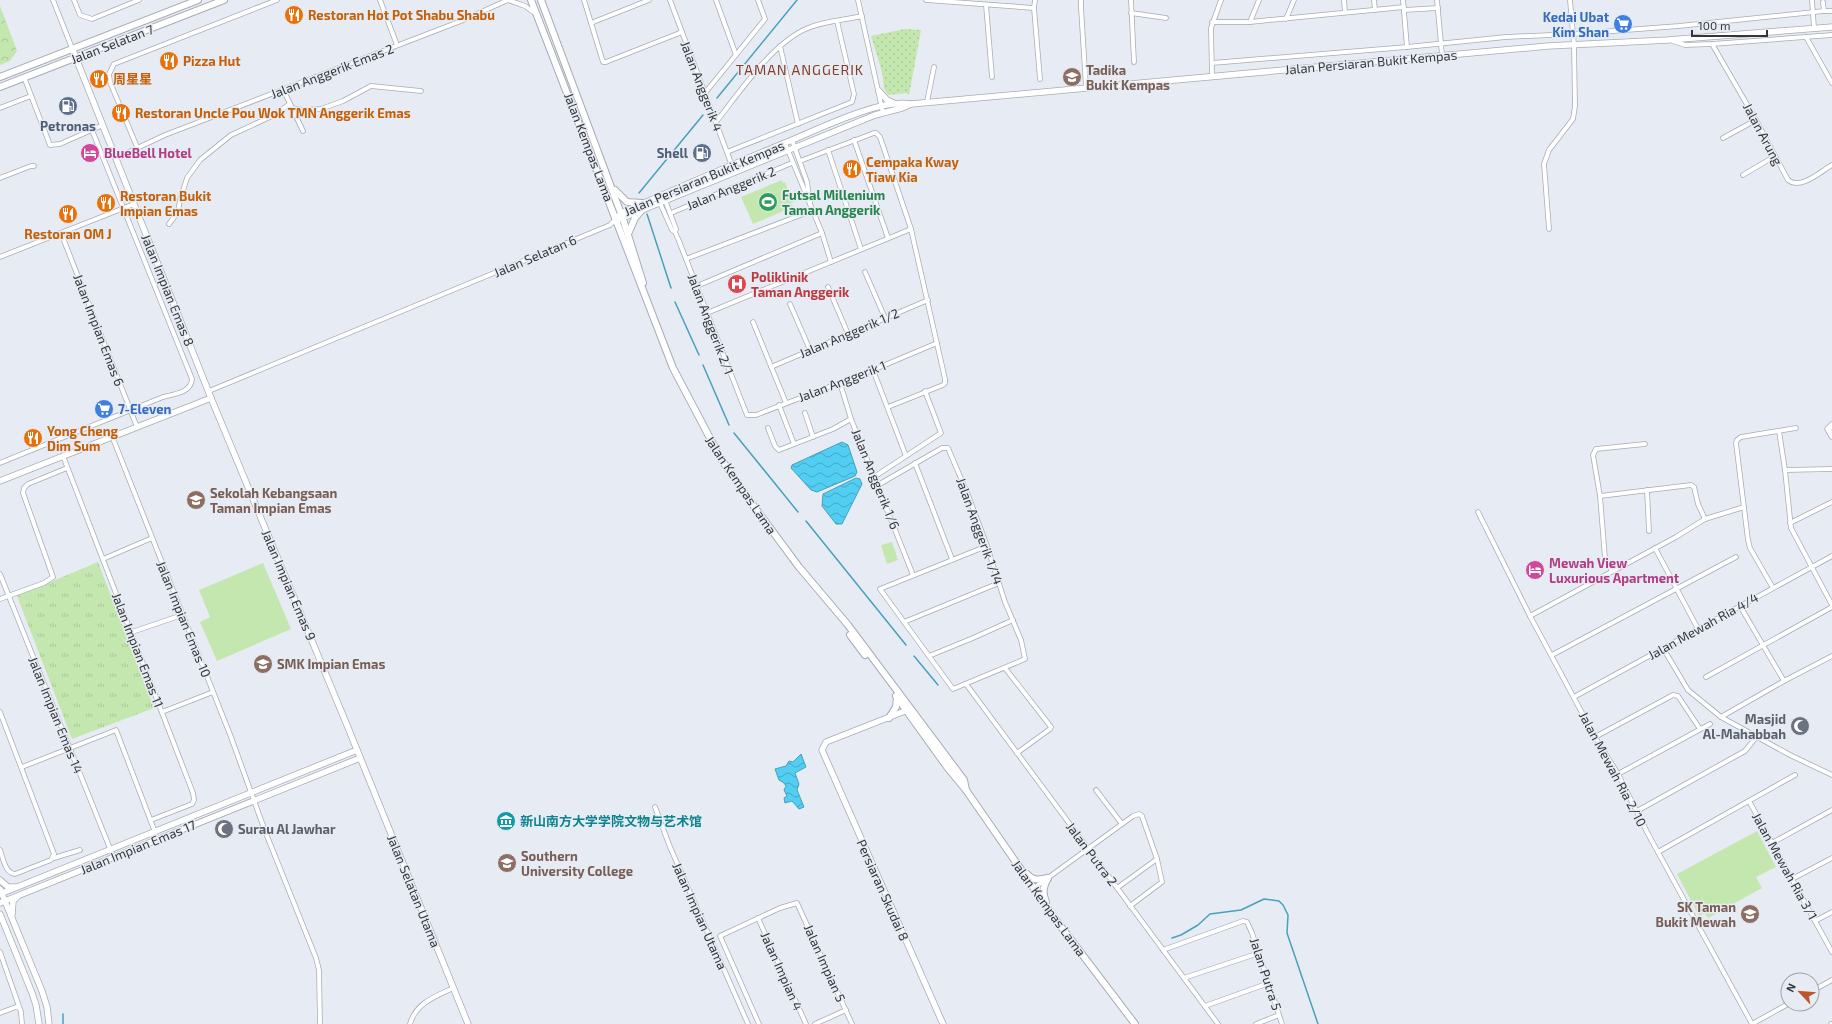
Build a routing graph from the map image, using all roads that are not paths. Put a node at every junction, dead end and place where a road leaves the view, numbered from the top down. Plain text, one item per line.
1 (53, 0) edge
2 (74, 0) edge
3 (139, 0) edge
4 (198, 0) edge
5 (224, 0) edge
6 (277, 0) edge
7 (380, 0) edge
8 (531, 0) edge
9 (542, 0) edge
10 (584, 0) edge
11 (649, 0) edge
12 (670, 0) edge
13 (716, 0) edge
14 (758, 0) edge
15 (858, 0) edge
16 (926, 0) edge
17 (1035, 0) edge
18 (1081, 0) edge
19 (1131, 0) edge
20 (1222, 0) edge
21 (1259, 0) edge
22 (1294, 0) edge
23 (1344, 0) edge
24 (1374, 0) edge
25 (1403, 0) edge
26 (1437, 0) edge
27 (1570, 0) edge
28 (1812, 0) edge
29 (504, 1) edge
30 (1823, 2) dead end
31 (986, 5) junction
32 (1034, 8) junction
33 (1438, 8) junction
34 (1404, 9) junction
35 (1375, 10) junction
36 (1813, 11) junction
37 (1824, 11) junction
38 (1832, 11) edge
39 (1345, 12) junction
40 (1131, 13) junction
41 (862, 16) junction
42 (1166, 18) dead end
43 (1286, 19) junction
44 (837, 21) junction
45 (1212, 22) junction
46 (1250, 22) junction
47 (591, 23) junction
48 (541, 24) junction
49 (1832, 27) edge
50 (1814, 28) junction
51 (682, 32) junction
52 (1573, 34) junction
53 (1832, 35) edge
54 (1806, 37) junction
55 (1668, 40) junction
56 (1441, 44) junction
57 (1712, 44) junction
58 (397, 45) junction
59 (1574, 45) junction
60 (780, 46) junction
61 (1407, 47) junction
62 (72, 48) junction
63 (736, 55) junction
64 (1442, 56) junction
65 (76, 57) junction
66 (1134, 62) dead end
67 (1212, 63) junction
68 (934, 67) dead end
69 (0, 76) edge
70 (24, 77) junction
71 (992, 77) dead end
72 (1212, 77) junction
73 (1040, 79) dead end
74 (1832, 83) edge
75 (0, 87) edge
76 (1086, 87) junction
77 (283, 89) junction
78 (421, 91) dead end
79 (879, 91) junction
80 (705, 93) junction
81 (31, 96) junction
82 (927, 102) junction
83 (290, 104) junction
84 (896, 104) junction
85 (911, 104) junction
86 (882, 106) junction
87 (0, 108) edge
88 (292, 108) junction
89 (883, 113) junction
90 (1756, 120) junction
91 (716, 122) junction
92 (798, 124) junction
93 (103, 125) junction
94 (92, 130) junction
95 (303, 132) dead end
96 (1723, 138) dead end
97 (792, 140) junction
98 (854, 140) junction
99 (785, 143) junction
100 (137, 147) junction
101 (795, 147) junction
102 (787, 150) junction
103 (828, 150) junction
104 (727, 152) junction
105 (1774, 156) junction
106 (116, 158) junction
107 (800, 161) junction
108 (792, 163) junction
109 (732, 164) junction
110 (1832, 165) edge
111 (34, 166) dead end
112 (734, 172) junction
113 (1743, 175) dead end
114 (0, 178) edge
115 (611, 185) junction
116 (663, 201) junction
117 (642, 203) junction
118 (134, 204) junction
119 (123, 208) junction
120 (811, 210) junction
121 (641, 212) junction
122 (670, 213) junction
123 (620, 217) junction
124 (169, 224) dead end
125 (911, 228) junction
126 (1549, 229) dead end
127 (61, 232) junction
128 (675, 232) junction
129 (822, 234) junction
130 (628, 235) junction
131 (888, 238) junction
132 (861, 249) junction
133 (0, 256) edge
134 (686, 259) junction
135 (831, 262) junction
136 (865, 272) dead end
137 (697, 286) junction
138 (828, 287) dead end
139 (645, 295) junction
140 (928, 300) junction
141 (790, 304) dead end
142 (706, 313) junction
143 (885, 318) junction
144 (753, 322) dead end
145 (848, 334) junction
146 (937, 342) junction
147 (810, 350) junction
148 (771, 367) junction
149 (873, 370) junction
150 (840, 383) junction
151 (209, 391) junction
152 (925, 391) junction
153 (211, 398) junction
154 (786, 403) junction
155 (779, 406) junction
156 (888, 407) junction
157 (130, 411) junction
158 (805, 413) dead end
159 (747, 415) joint
160 (852, 420) junction
161 (136, 427) junction
162 (1830, 427) edge
163 (768, 428) dead end
164 (1796, 428) dead end
165 (1779, 431) junction
166 (112, 436) junction
167 (1832, 436) edge
168 (814, 437) junction
169 (794, 444) junction
170 (1645, 444) dead end
171 (63, 456) junction
172 (906, 456) junction
173 (0, 463) edge
174 (915, 463) junction
175 (68, 468) junction
176 (1832, 469) edge
177 (1785, 470) junction
178 (874, 477) junction
179 (0, 481) edge
180 (878, 485) junction
181 (1647, 490) junction
182 (1600, 496) junction
183 (1832, 502) edge
184 (1744, 507) junction
185 (1478, 512) dead end
186 (1705, 519) junction
187 (1790, 523) junction
188 (1649, 531) dead end
189 (152, 538) junction
190 (987, 546) junction
191 (1655, 548) junction
192 (1832, 556) edge
193 (1736, 557) dead end
194 (103, 558) junction
195 (952, 559) junction
196 (1812, 567) junction
197 (1612, 571) junction
198 (0, 574) edge
199 (914, 575) junction
200 (999, 583) junction
201 (1677, 588) junction
202 (1773, 588) junction
203 (8, 596) junction
204 (0, 599) edge
205 (1740, 606) junction
206 (1832, 606) edge
207 (182, 615) junction
208 (1530, 616) junction
209 (840, 618) junction
210 (1013, 620) junction
211 (904, 622) junction
212 (1698, 629) junction
213 (132, 632) junction
214 (1762, 645) junction
215 (1663, 648) junction
216 (1552, 655) junction
217 (929, 656) junction
218 (1832, 656) edge
219 (1005, 668) junction
220 (1706, 677) dead end
221 (1784, 681) junction
222 (966, 684) junction
223 (213, 692) junction
224 (897, 697) junction
225 (1574, 697) junction
226 (909, 710) junction
227 (0, 712) edge
228 (162, 712) junction
229 (1721, 717) junction
230 (889, 718) junction
231 (1710, 724) dead end
232 (1700, 729) junction
233 (1757, 736) junction
234 (1595, 737) junction
235 (69, 748) junction
236 (357, 750) junction
237 (1017, 753) junction
238 (360, 758) junction
239 (22, 767) junction
240 (1618, 774) junction
241 (1795, 775) dead end
242 (1832, 775) edge
243 (1096, 790) dead end
244 (251, 794) junction
245 (254, 801) junction
246 (1749, 801) junction
247 (655, 807) dead end
248 (1832, 810) edge
249 (1637, 812) junction
250 (151, 820) junction
251 (1122, 824) junction
252 (155, 832) junction
253 (1772, 843) junction
254 (110, 849) junction
255 (1088, 849) junction
256 (0, 850) edge
257 (80, 850) dead end
258 (1008, 851) junction
259 (1658, 852) junction
260 (54, 856) junction
261 (113, 856) junction
262 (1832, 858) edge
263 (1157, 859) junction
264 (1048, 878) junction
265 (1792, 879) junction
266 (0, 880) edge
267 (17, 887) junction
268 (1034, 888) junction
269 (1117, 888) junction
270 (0, 892) edge
271 (18, 896) junction
272 (2, 903) edge
273 (1130, 906) junction
274 (1832, 912) edge
275 (0, 914) edge
276 (1053, 916) junction
277 (12, 917) junction
278 (758, 918) junction
279 (1815, 921) junction
280 (2, 922) edge
281 (1163, 950) junction
282 (0, 952) edge
283 (1832, 952) edge
284 (1259, 953) junction
285 (1184, 978) junction
286 (1832, 980) edge
287 (1269, 983) junction
288 (1820, 987) edge
289 (453, 988) junction
290 (1205, 1006) junction
291 (19, 1008) junction
292 (1780, 1008) edge
293 (846, 1010) junction
294 (0, 1013) edge
295 (1279, 1015) junction
296 (22, 1024) edge
297 (38, 1024) edge
298 (50, 1024) edge
299 (320, 1024) edge
300 (410, 1024) edge
301 (468, 1024) edge
302 (748, 1024) edge
303 (759, 1024) edge
304 (806, 1024) edge
305 (815, 1024) edge
306 (852, 1024) edge
307 (943, 1024) edge
308 (1135, 1024) edge
309 (1218, 1024) edge
310 (1256, 1024) edge
311 (1282, 1024) edge
312 (1752, 1024) edge

1 - 62 street
2 - 3 street
4 - 62 main road, Jalan Selatan 7
5 - 65 main road, Jalan Selatan 7
6 - 100 street
7 - 58 street
8 - 48 main road, Jalan Kempas Lama
9 - 115 main road, Jalan Kempas Lama
10 - 47 street
11 - 47 street
12 - 51 street, Jalan Anggerik 4
13 - 63 street
14 - 63 street
15 - 41 street
16 - 31 street
17 - 32 street
18 - 76 street
19 - 40 street
20 - 45 street
21 - 46 street
22 - 43 street
23 - 39 street
24 - 35 street
25 - 34 street
26 - 33 street
27 - 52 street
28 - 36 street
29 - 48 street, Jalan Anggerik Emas 2
29 - 58 street, Jalan Anggerik Emas 2
30 - 37 street
31 - 32 street
31 - 71 street
32 - 73 street
33 - 34 street
33 - 56 street
34 - 35 street
34 - 61 street
35 - 39 street
36 - 37 street
36 - 50 street
36 - 52 street
37 - 38 street
39 - 43 street
40 - 42 street
40 - 66 street
41 - 44 street
41 - 79 street
43 - 46 street
44 - 60 street
44 - 92 street
45 - 46 street
45 - 67 street
47 - 51 street
48 - 123 main road, Jalan Kempas Lama
49 - 50 street, Jalan Persiaran Bukit Kempas
50 - 55 street, Jalan Persiaran Bukit Kempas
51 - 80 street, Jalan Anggerik 4
52 - 56 street
52 - 59 street
53 - 54 street
54 - 57 street
54 - 74 street
55 - 57 street
55 - 59 street, Jalan Persiaran Bukit Kempas
56 - 61 street
56 - 64 street
57 - 90 street, Jalan Arung
58 - 77 street, Jalan Anggerik Emas 2
59 - 64 street, Jalan Persiaran Bukit Kempas
59 - 126 street
60 - 91 street
60 - 92 street
61 - 67 street
62 - 65 street, Jalan Impian Emas 8
62 - 69 main road, Jalan Selatan 7
63 - 80 street
64 - 72 street, Jalan Persiaran Bukit Kempas
65 - 70 main road, Jalan Selatan 7
65 - 93 street, Jalan Impian Emas 8
67 - 72 street
68 - 82 street
70 - 75 main road, Jalan Selatan 7
70 - 81 street
72 - 76 street, Jalan Persiaran Bukit Kempas
76 - 82 street, Jalan Persiaran Bukit Kempas
77 - 83 street
77 - 100 street, Jalan Anggerik Emas 2
78 - 88 street
79 - 84 street
79 - 86 street
80 - 91 street, Jalan Anggerik 4
81 - 87 street
81 - 94 street
82 - 85 street, Jalan Persiaran Bukit Kempas
83 - 88 street
83 - 124 street
84 - 85 street, Jalan Persiaran Bukit Kempas
84 - 86 street, Jalan Persiaran Bukit Kempas
85 - 89 street, Jalan Persiaran Bukit Kempas
86 - 89 street
86 - 97 street, Jalan Persiaran Bukit Kempas
88 - 95 street
89 - 101 street, Jalan Persiaran Bukit Kempas
90 - 96 street
90 - 105 street, Jalan Arung
91 - 104 street, Jalan Anggerik 4
92 - 104 street
93 - 94 street
93 - 106 street, Jalan Impian Emas 8
94 - 119 street
97 - 99 street, Jalan Persiaran Bukit Kempas
97 - 101 street
98 - 103 street
98 - 125 street
98 - 131 street
99 - 102 street
99 - 109 street, Jalan Persiaran Bukit Kempas
100 - 106 street, Jalan Anggerik Emas 2
101 - 102 street, Jalan Persiaran Bukit Kempas
101 - 107 street
102 - 108 street
102 - 112 street, Jalan Persiaran Bukit Kempas
103 - 107 street
103 - 132 street
104 - 109 street, Jalan Anggerik 4
105 - 110 street, Jalan Arung
105 - 113 street
106 - 118 street, Jalan Impian Emas 8
107 - 120 street
108 - 120 street
108 - 122 street, Jalan Anggerik 2
109 - 112 street, Jalan Anggerik 4
109 - 117 street, Jalan Persiaran Bukit Kempas
111 - 114 street
112 - 116 street, Jalan Persiaran Bukit Kempas
115 - 117 main road
115 - 123 main road, Jalan Kempas Lama
116 - 121 street, Jalan Persiaran Bukit Kempas
116 - 122 street, Jalan Anggerik 2/1
116 - 128 street, Jalan Anggerik 2/1
117 - 123 street, Jalan Persiaran Bukit Kempas
118 - 119 street
118 - 151 street, Jalan Impian Emas 8
119 - 127 street
119 - 157 street
120 - 129 street
120 - 134 street
121 - 123 street, Jalan Persiaran Bukit Kempas
121 - 130 main road
122 - 128 street, Jalan Anggerik 2/1
123 - 130 main road, Jalan Kempas Lama
123 - 139 main road, Jalan Kempas Lama
123 - 151 street, Jalan Selatan 6
125 - 131 street
125 - 140 street
127 - 133 street
127 - 157 street, Jalan Impian Emas 6
128 - 134 street, Jalan Anggerik 2/1
129 - 135 street
129 - 137 street
130 - 139 main road, Jalan Kempas Lama
131 - 132 street
132 - 135 street
134 - 137 street, Jalan Anggerik 2/1
135 - 142 street
136 - 143 street
137 - 142 street, Jalan Anggerik 2/1
138 - 145 street
139 - 209 main road, Jalan Kempas Lama
140 - 143 street, Jalan Anggerik 1/2
140 - 146 street
141 - 147 street
142 - 159 street, Jalan Anggerik 2/1
143 - 145 street, Jalan Anggerik 1/2
144 - 148 street
145 - 147 street, Jalan Anggerik 1/2
146 - 149 street, Jalan Anggerik 1
146 - 152 street
147 - 148 street, Jalan Anggerik 1/2
148 - 154 street
149 - 150 street, Jalan Anggerik 1
149 - 156 street
150 - 154 street, Jalan Anggerik 1
150 - 160 street, Jalan Anggerik 1/6
151 - 153 street, Jalan Impian Emas 8
152 - 156 street
152 - 172 street
153 - 161 street
153 - 236 street, Jalan Impian Emas 9
154 - 155 street, Jalan Anggerik 1
155 - 159 street, Jalan Anggerik 1
155 - 169 street
156 - 172 street
157 - 161 street, Jalan Impian Emas 6
157 - 173 street
158 - 168 street
160 - 168 street
160 - 178 street, Jalan Anggerik 1/6
161 - 166 street
162 - 167 street
163 - 169 street
164 - 165 street
165 - 177 street
165 - 184 street
166 - 171 street
166 - 189 street, Jalan Impian Emas 10
168 - 169 street
170 - 182 street
171 - 175 street, Jalan Impian Emas 11
171 - 179 street
172 - 178 street
174 - 180 street
174 - 190 street, Jalan Anggerik 1/14
174 - 195 street
175 - 194 street, Jalan Impian Emas 11
175 - 203 street
176 - 177 street
177 - 187 street
178 - 180 street, Jalan Anggerik 1/6
180 - 199 street, Jalan Anggerik 1/6
181 - 182 street
181 - 186 street
181 - 188 street
182 - 197 street
183 - 187 street
184 - 186 street
184 - 202 street
185 - 208 street, Jalan Mewah Ria 2/10
186 - 191 street
187 - 196 street
189 - 194 street
189 - 207 street, Jalan Impian Emas 10
190 - 195 street
190 - 200 street, Jalan Anggerik 1/14
191 - 197 street
191 - 201 street
192 - 196 street, Jalan Mewah Ria 4/4
193 - 201 street
194 - 213 street, Jalan Impian Emas 11
195 - 199 street
196 - 202 street, Jalan Mewah Ria 4/4
196 - 206 street
197 - 208 street
198 - 203 street, Jalan Impian Emas 14
199 - 211 street
200 - 210 street, Jalan Anggerik 1/14
200 - 211 street
201 - 212 street
201 - 216 street
202 - 205 street, Jalan Mewah Ria 4/4
203 - 204 street
203 - 235 street, Jalan Impian Emas 14
205 - 212 street, Jalan Mewah Ria 4/4
205 - 214 street
206 - 214 street
207 - 213 street
207 - 223 street, Jalan Impian Emas 10
208 - 216 street, Jalan Mewah Ria 2/10
209 - 224 main road, Jalan Kempas Lama
209 - 226 main road, Jalan Kempas Lama
210 - 217 street
210 - 219 street, Jalan Anggerik 1/14
211 - 217 street
212 - 215 street, Jalan Mewah Ria 4/4
213 - 228 street, Jalan Impian Emas 11
214 - 220 street
214 - 221 street
215 - 225 street, Jalan Mewah Ria 4/4
215 - 229 street
216 - 225 street, Jalan Mewah Ria 2/10
217 - 222 street
218 - 221 street
219 - 222 street
219 - 237 street
221 - 229 street
222 - 237 street, Jalan Putra 2
223 - 228 street
223 - 244 street, Jalan Impian Emas 10
224 - 226 main road, Jalan Kempas Lama
224 - 230 main road
225 - 234 street, Jalan Mewah Ria 2/10
226 - 230 street
226 - 258 main road, Jalan Kempas Lama
227 - 239 street
228 - 250 street, Jalan Impian Emas 11
229 - 233 street
230 - 307 street, Persiaran Skudai 8
231 - 232 street
232 - 234 street
232 - 240 street
233 - 242 street
233 - 249 street
234 - 240 street, Jalan Mewah Ria 2/10
235 - 239 street
235 - 250 street
235 - 254 street, Jalan Impian Emas 14
236 - 238 street, Jalan Impian Emas 9
236 - 244 street, Jalan Impian Emas 17
237 - 255 street, Jalan Putra 2
238 - 245 street, Jalan Impian Emas 17
238 - 289 street, Jalan Selatan Utama
239 - 260 street
240 - 249 street, Jalan Mewah Ria 2/10
241 - 246 street
243 - 251 street
244 - 245 street, Jalan Impian Emas 10
244 - 252 street, Jalan Impian Emas 17
245 - 261 street, Jalan Impian Emas 17
245 - 299 street, Jalan Impian Emas 10
246 - 253 street, Jalan Mewah Ria 3/1
246 - 259 street
247 - 302 street, Jalan Impian Utama
248 - 253 street
249 - 259 street, Jalan Mewah Ria 2/10
250 - 252 street
251 - 255 street
251 - 263 street
252 - 254 street, Jalan Impian Emas 17
253 - 265 street, Jalan Mewah Ria 3/1
254 - 261 street, Jalan Impian Emas 14
254 - 267 street, Jalan Impian Emas 17
255 - 264 street
255 - 269 street, Jalan Putra 2
256 - 260 street
257 - 260 street
258 - 264 main road
258 - 268 main road, Jalan Kempas Lama
259 - 312 street, Jalan Mewah Ria 2/10
261 - 271 street, Jalan Impian Emas 17
262 - 265 street
263 - 269 street
263 - 273 street
264 - 268 street
264 - 276 main road
265 - 279 street, Jalan Mewah Ria 3/1
266 - 267 street
267 - 270 street, Jalan Impian Emas 17
268 - 276 main road, Jalan Kempas Lama
269 - 273 street, Jalan Putra 2
270 - 272 street
271 - 272 street, Jalan Impian Emas 17
271 - 277 street
272 - 277 street
273 - 281 street, Jalan Putra 2
274 - 279 street
275 - 280 street
276 - 308 main road, Jalan Kempas Lama
277 - 298 street
278 - 293 street, Jalan Impian 5
278 - 303 street
278 - 304 street, Jalan Impian 4
279 - 283 street, Jalan Mewah Ria 3/1
280 - 297 street
281 - 284 street, Jalan Putra 5
281 - 285 street, Jalan Putra 2
282 - 291 street
284 - 285 street
284 - 287 street, Jalan Putra 5
285 - 290 street, Jalan Putra 2
286 - 288 street
287 - 290 street
287 - 295 street, Jalan Putra 5
289 - 300 street
289 - 301 street, Jalan Selatan Utama
290 - 309 street, Jalan Putra 2
291 - 294 street
291 - 296 street
292 - 312 street
293 - 305 street
293 - 306 street, Jalan Impian 5
295 - 310 street
295 - 311 street, Jalan Putra 5

